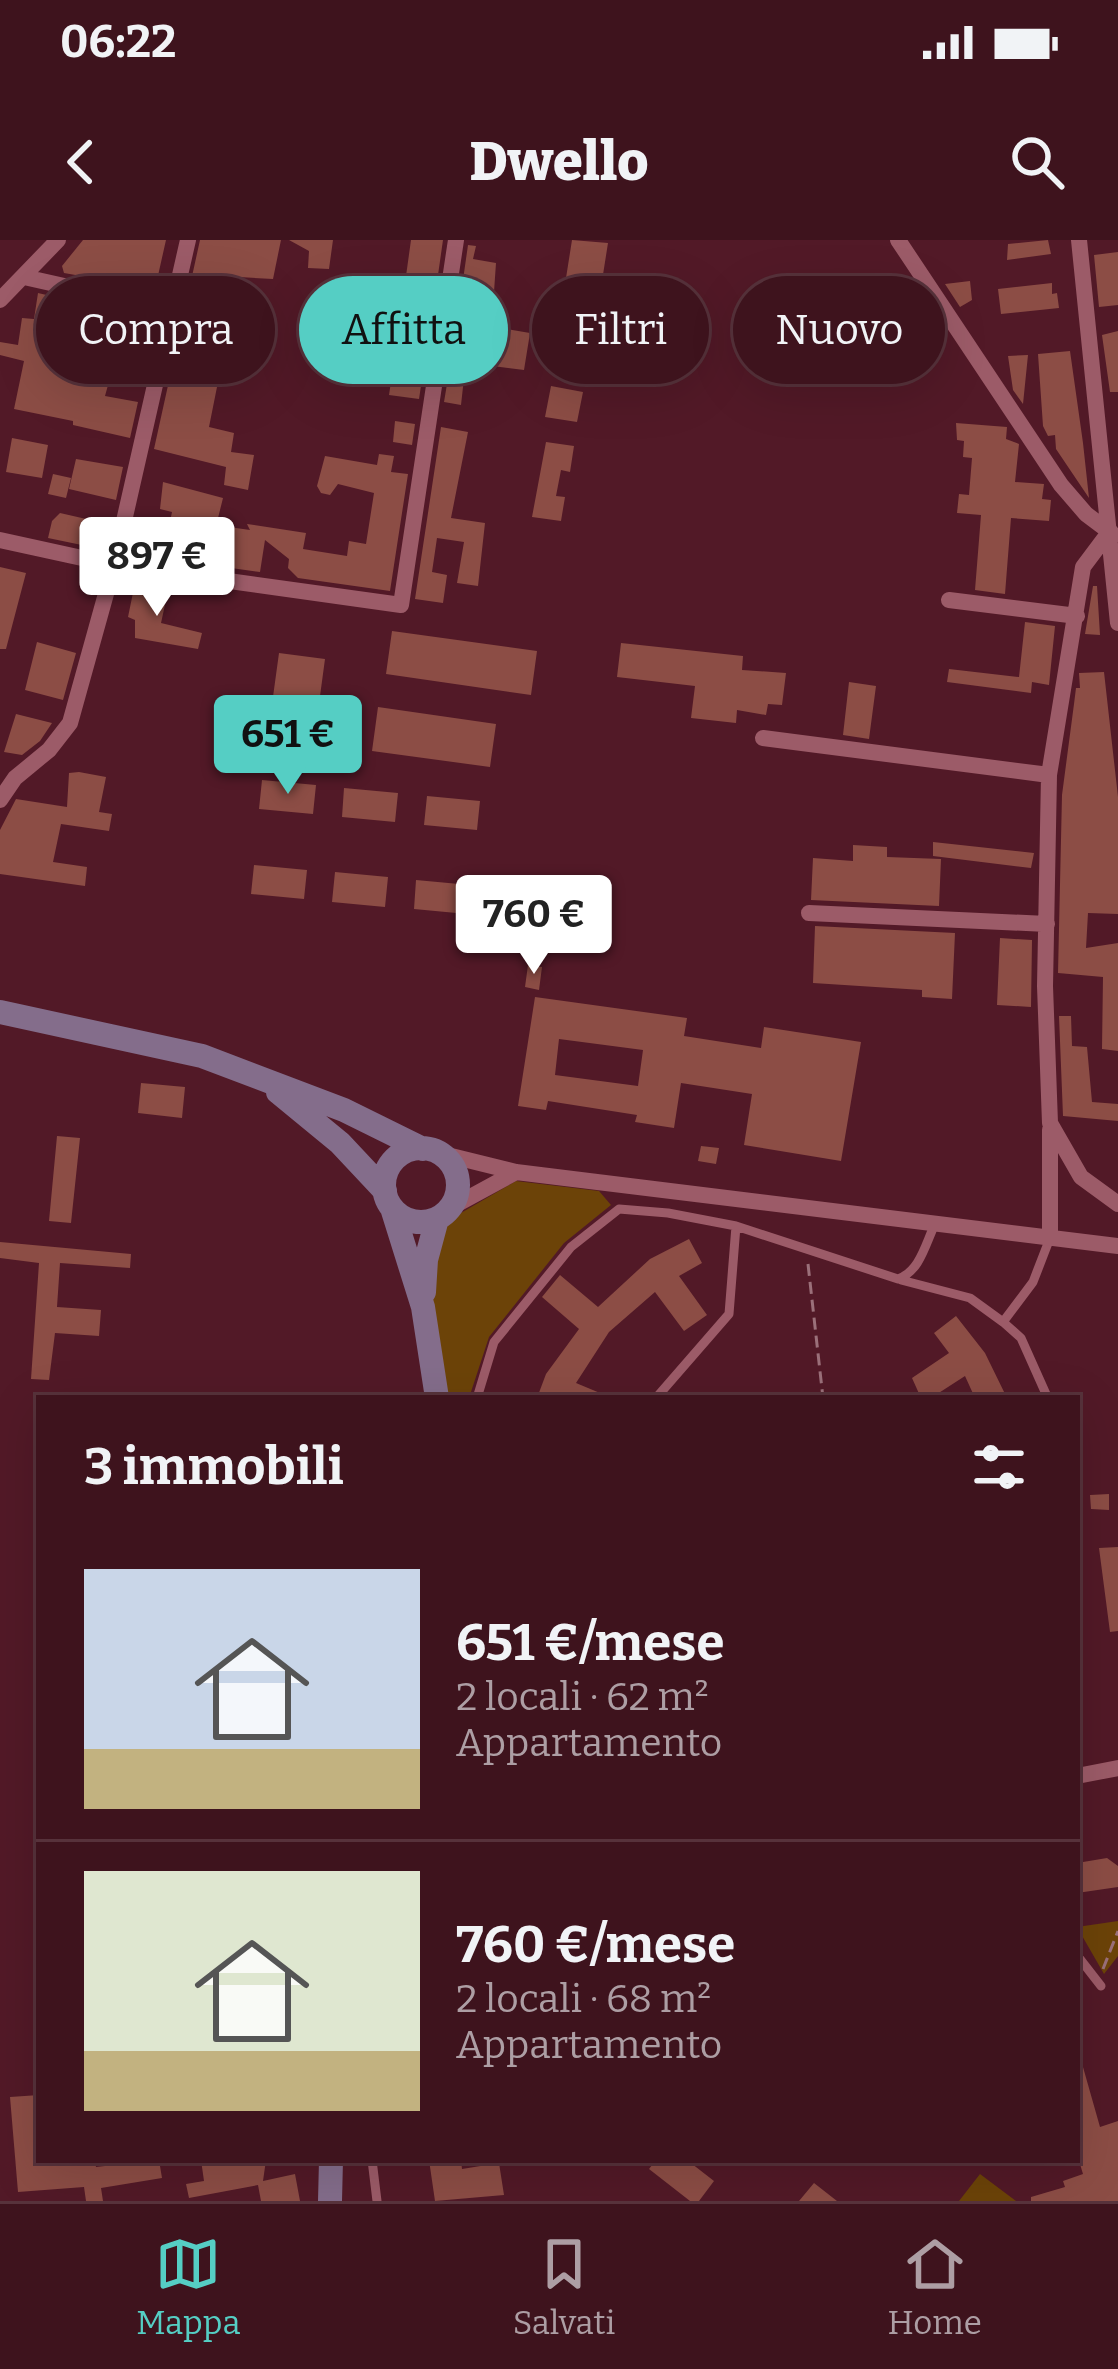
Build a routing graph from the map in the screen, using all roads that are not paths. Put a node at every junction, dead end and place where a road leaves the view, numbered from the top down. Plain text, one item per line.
1 (58, 240) edge
2 (188, 240) edge
3 (456, 240) edge
4 (898, 240) edge
5 (1079, 240) edge
6 (179, 276) edge
7 (24, 278) junction
8 (36, 281) edge
9 (0, 300) edge
10 (154, 384) edge
11 (1118, 412) edge
12 (1096, 413) junction
13 (1114, 536) edge
14 (0, 540) edge
15 (113, 565) junction
16 (949, 600) dead end
17 (1077, 616) junction
18 (1118, 623) edge
19 (763, 738) dead end
20 (1049, 775) junction
21 (0, 800) edge
22 (809, 913) dead end
23 (1047, 924) junction
24 (0, 1012) edge
25 (257, 1076) junction
26 (1050, 1123) junction
27 (431, 1151) junction
28 (516, 1172) junction
29 (388, 1199) junction
30 (1118, 1204) edge
31 (443, 1213) junction
32 (935, 1223) junction
33 (736, 1226) junction
34 (1051, 1238) junction
35 (1118, 1246) edge
36 (898, 1279) junction
37 (423, 1307) junction
38 (1003, 1322) junction
39 (1046, 1394) dead end
40 (437, 1395) edge
41 (478, 1395) edge
42 (659, 1395) edge
43 (1118, 1768) edge
44 (1080, 1774) edge
45 (1080, 1959) edge
46 (1100, 1984) road end
47 (331, 2163) edge
48 (372, 2163) edge
49 (330, 2201) edge
50 (376, 2201) edge

1 - 7 street
2 - 6 street
3 - 15 street
4 - 13 street
5 - 12 street
7 - 8 street
7 - 9 street
10 - 15 street
11 - 12 street
12 - 13 street
13 - 17 street
13 - 18 street
14 - 15 street
15 - 21 street
16 - 17 street
17 - 20 street
19 - 20 street
20 - 23 street
22 - 23 street
23 - 26 street
24 - 25 street
25 - 27 street
25 - 29 street
26 - 30 street
26 - 34 street
27 - 28 street
27 - 29 street
27 - 31 street
28 - 31 street
28 - 32 street
29 - 31 street
29 - 37 street
31 - 37 street
32 - 34 street
32 - 36 lane
33 - 36 lane
33 - 41 lane
33 - 42 lane
34 - 35 street
34 - 38 lane
36 - 38 lane
37 - 40 street
38 - 39 lane
43 - 44 street
45 - 46 lane
47 - 49 street
48 - 50 lane

